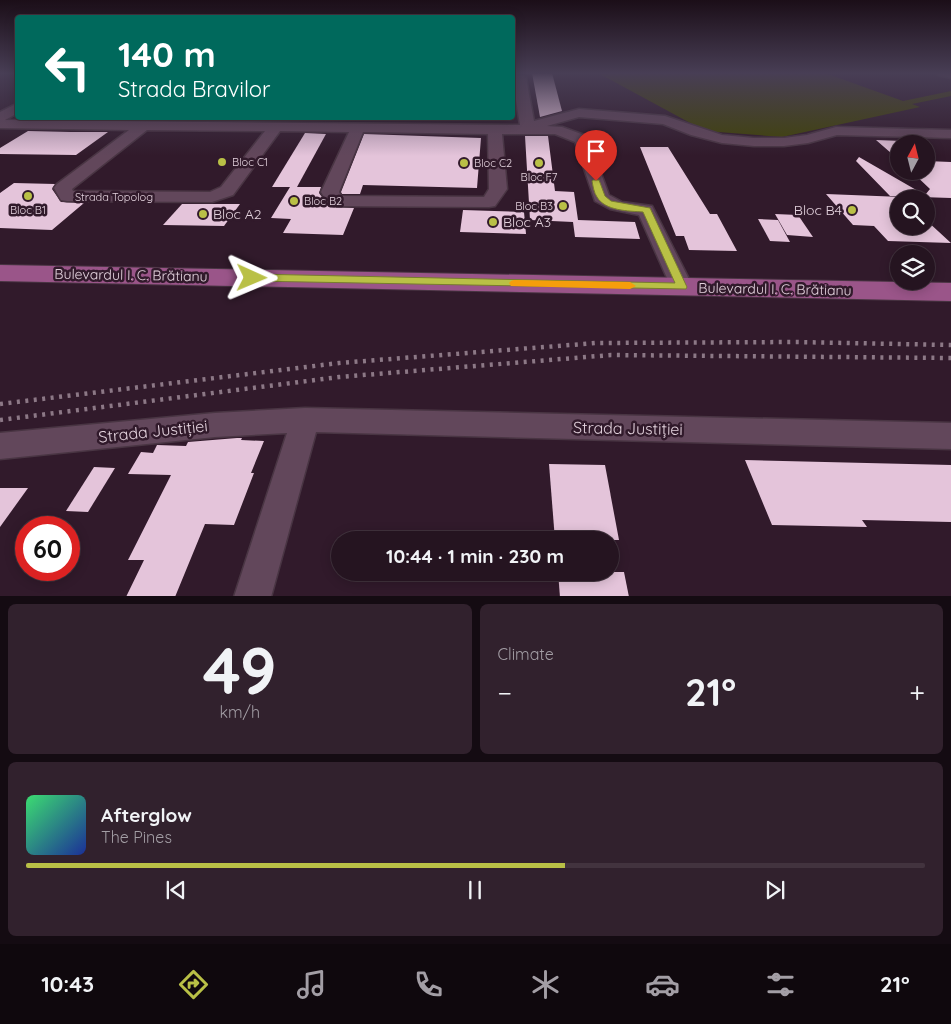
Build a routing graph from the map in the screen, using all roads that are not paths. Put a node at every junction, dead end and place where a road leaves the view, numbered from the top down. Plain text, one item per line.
1 (522, 101) edge
2 (15, 109) edge
3 (0, 117) edge
4 (135, 123) edge
5 (403, 123) edge
6 (0, 124) edge
7 (272, 124) edge
8 (16, 125) junction
9 (358, 127) junction
10 (495, 129) junction
11 (528, 129) junction
12 (0, 134) edge
13 (951, 134) edge
14 (0, 272) edge
15 (682, 287) junction
16 (951, 292) edge
17 (305, 420) junction
18 (951, 436) edge
19 (0, 446) edge
20 (252, 596) edge

1 - 11 street
2 - 3 street
4 - 7 street
4 - 7 street, Strada Topolog
4 - 8 street
5 - 9 street
5 - 10 street
6 - 8 street
7 - 9 street
8 - 12 street
9 - 10 street
10 - 11 street
11 - 13 street
11 - 15 street
14 - 15 main road, Bulevardul I. C. Brătianu
15 - 16 main road, Bulevardul I. C. Brătianu
17 - 18 street, Strada Justiției
17 - 19 street, Strada Justiției
17 - 20 street

